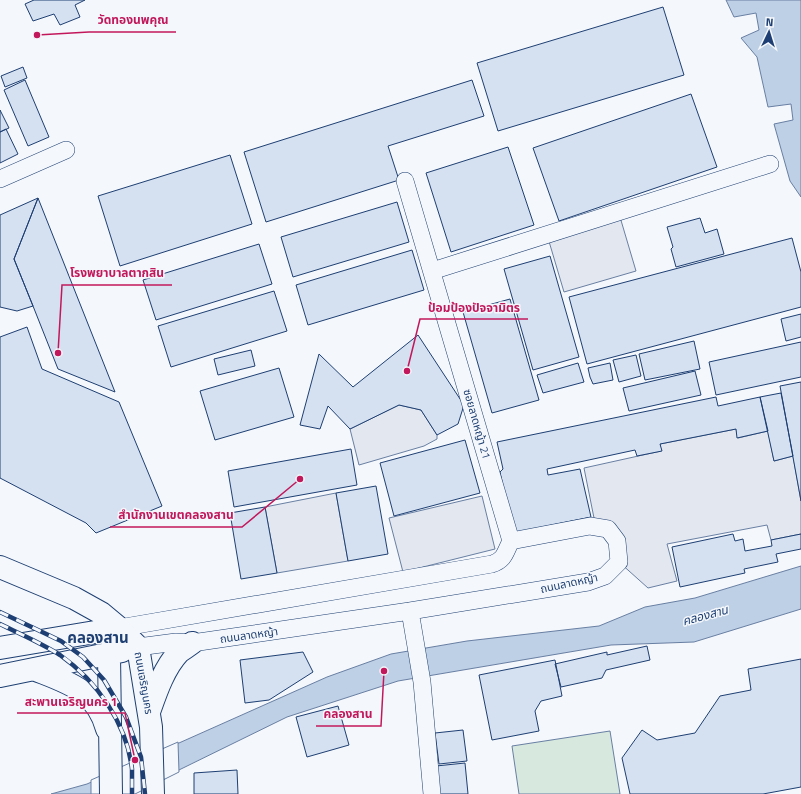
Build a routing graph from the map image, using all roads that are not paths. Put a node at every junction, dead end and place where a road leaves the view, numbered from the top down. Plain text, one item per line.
1 (66, 150) dead end
2 (770, 164) dead end
3 (0, 179) edge
4 (405, 181) dead end
5 (432, 270) junction
6 (511, 541) junction
7 (0, 567) edge
8 (410, 611) junction
9 (119, 628) junction
10 (192, 643) junction
11 (138, 647) junction
12 (0, 648) edge
13 (109, 655) junction
14 (36, 670) junction
15 (0, 676) edge
16 (150, 719) junction
17 (110, 744) junction
18 (111, 794) edge
19 (153, 794) edge
20 (432, 794) edge

1 - 3 street
2 - 5 street
4 - 5 street, ซอยลาดหญ้า 21
5 - 6 street, ซอยลาดหญ้า 21
6 - 8 street, ถนนลาดหญ้า
6 - 9 street
7 - 9 main road, ถนนเจริญนคร
8 - 10 street, ถนนลาดหญ้า
8 - 20 street
9 - 11 main road, ถนนเจริญนคร
9 - 12 main road
9 - 13 main road
10 - 11 street, ถนนลาดหญ้า
10 - 16 main road
11 - 13 main road, ถนนลาดหญ้า
11 - 16 main road, ถนนเจริญนคร
13 - 14 main road, ถนนลาดหญ้า
13 - 17 main road
14 - 15 main road, ถนนลาดหญ้า
14 - 17 main road
16 - 19 main road, ถนนเจริญนคร
17 - 18 main road

